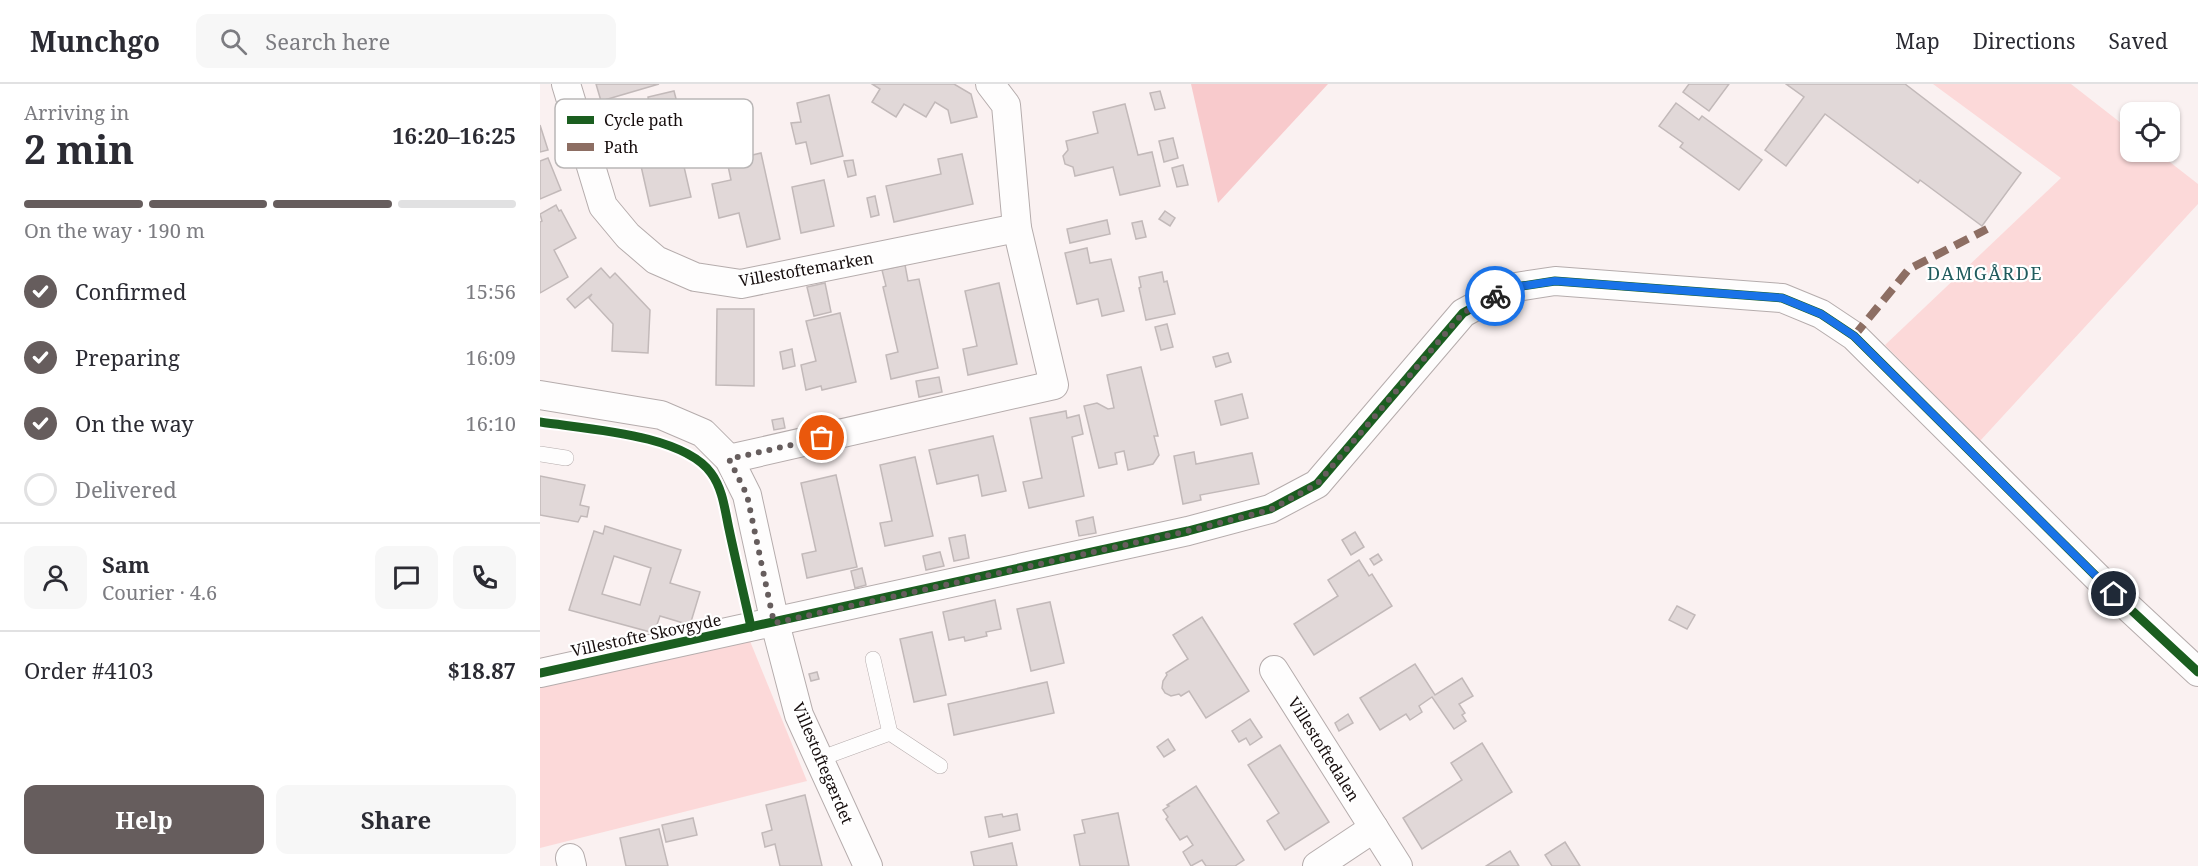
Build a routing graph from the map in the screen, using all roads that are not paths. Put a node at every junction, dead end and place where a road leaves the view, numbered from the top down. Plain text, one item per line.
1 (566, 84) edge
2 (990, 84) edge
3 (571, 99) edge
4 (591, 168) edge
5 (1017, 228) junction
6 (540, 395) edge
7 (540, 454) edge
8 (566, 458) dead end
9 (729, 459) junction
10 (774, 623) junction
11 (873, 659) dead end
12 (1274, 670) dead end
13 (2198, 672) edge
14 (540, 673) edge
15 (890, 733) junction
16 (819, 759) junction
17 (940, 766) dead end
18 (1374, 828) junction
19 (868, 866) edge
20 (1317, 866) edge
21 (1398, 866) edge

1 - 3 street, Villestoftemarken
2 - 5 street
4 - 5 street, Villestoftemarken
5 - 9 street
6 - 9 street, Villestoftegærdet
7 - 8 lane
9 - 10 street, Villestoftegærdet
10 - 13 street, Villestofte Skovgyde
10 - 14 street, Villestofte Skovgyde
10 - 16 street, Villestoftegærdet
11 - 15 lane
12 - 18 street, Villestoftedalen
15 - 16 lane
15 - 17 lane
16 - 19 street, Villestoftegærdet
18 - 20 street
18 - 21 street, Villestoftedalen

